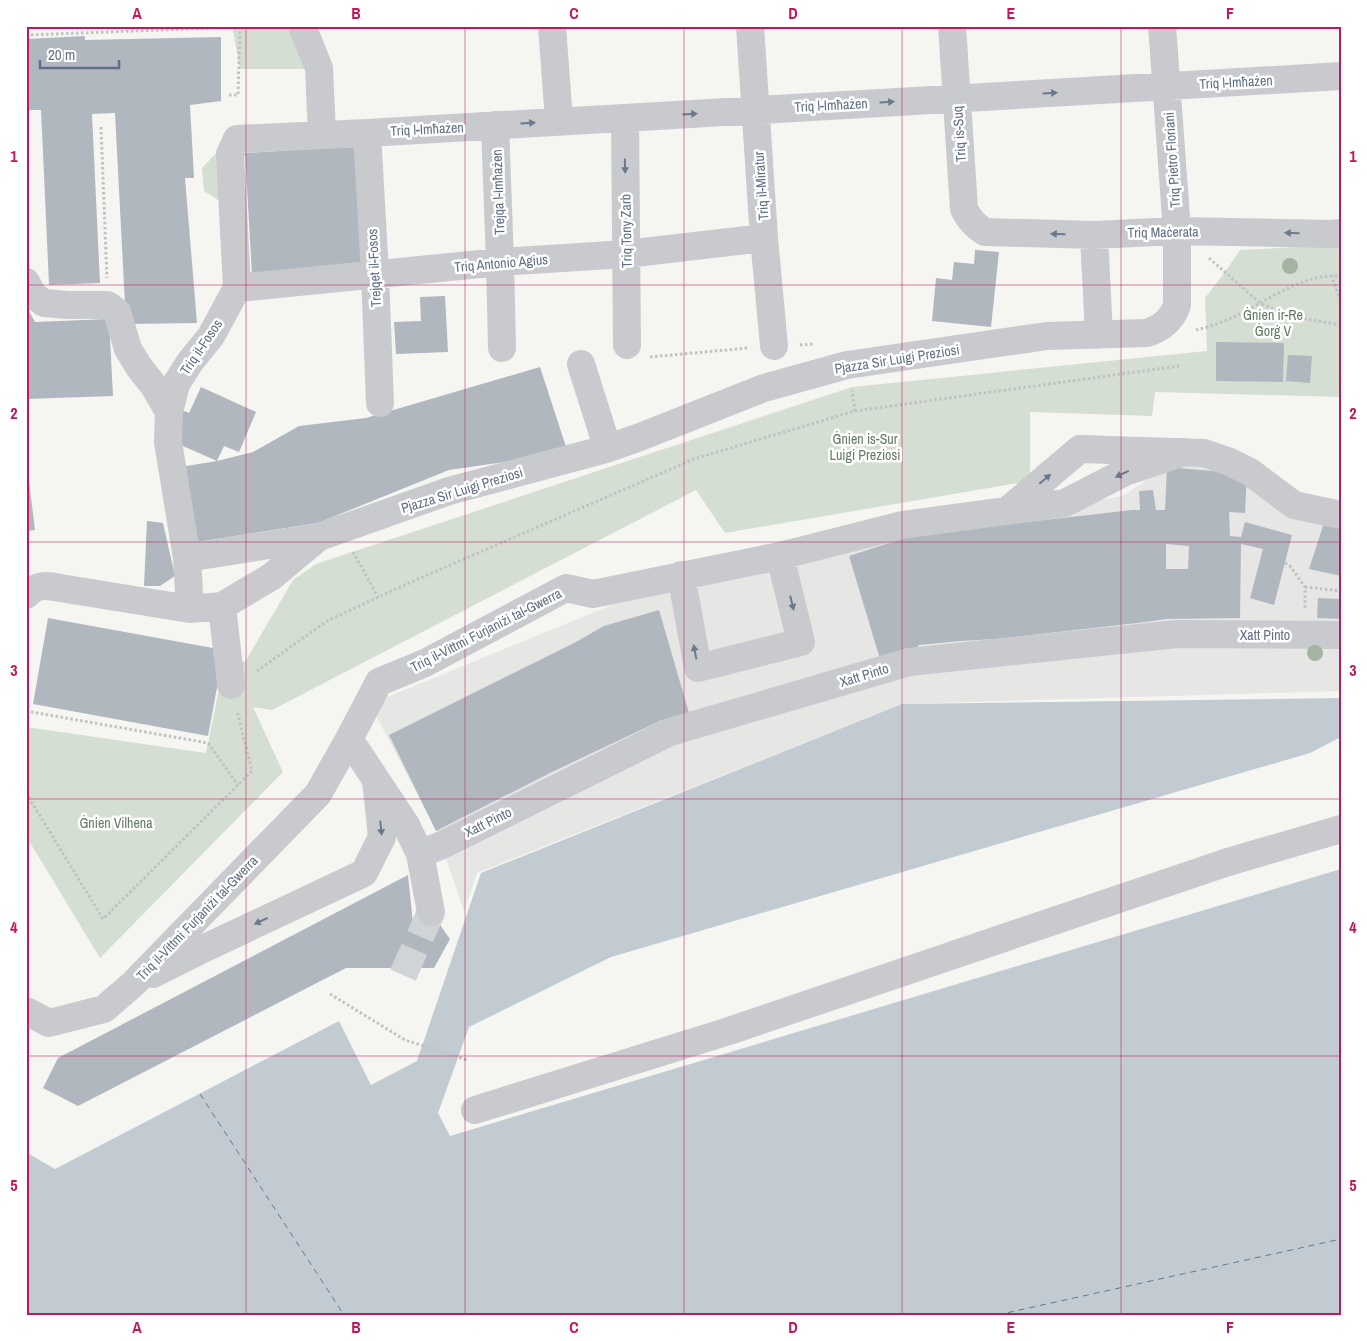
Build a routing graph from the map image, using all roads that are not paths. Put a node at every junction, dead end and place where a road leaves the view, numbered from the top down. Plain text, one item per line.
1 (302, 26) edge
2 (552, 26) edge
3 (750, 26) edge
4 (952, 26) edge
5 (1162, 26) edge
6 (1341, 76) edge
7 (1166, 86) junction
8 (956, 98) junction
9 (755, 110) junction
10 (625, 118) junction
11 (559, 121) junction
12 (495, 125) junction
13 (367, 133) junction
14 (322, 134) junction
15 (1177, 231) junction
16 (985, 232) joint
17 (1341, 232) edge
18 (1094, 235) junction
19 (764, 238) junction
20 (626, 254) junction
21 (500, 262) junction
22 (375, 274) junction
23 (26, 282) edge
24 (237, 288) junction
25 (1168, 322) joint
26 (1100, 335) junction
27 (774, 346) road end
28 (502, 348) dead end
29 (637, 351) road end
30 (581, 364) dead end
31 (380, 403) dead end
32 (169, 412) junction
33 (606, 449) junction
34 (1184, 452) junction
35 (1008, 510) junction
36 (1341, 515) edge
37 (329, 533) junction
38 (780, 556) junction
39 (187, 558) junction
40 (680, 575) junction
41 (26, 595) edge
42 (222, 606) junction
43 (190, 609) junction
44 (1341, 635) edge
45 (230, 685) road end
46 (349, 739) junction
47 (376, 780) junction
48 (1341, 829) edge
49 (420, 854) junction
50 (431, 912) tunnel mouth
51 (133, 984) junction
52 (26, 1011) edge
53 (475, 1110) dead end

1 - 14 street
2 - 11 street
3 - 9 street, Triq il-Miratur
4 - 8 street, Triq is-Suq
5 - 7 street, Triq Pietro Floriani
6 - 7 street, Triq l-Imħażen
8 -> 7 street, Triq l-Imħażen
7 - 15 street, Triq Pietro Floriani
9 -> 8 street, Triq l-Imħażen
8 - 16 street, Triq is-Suq
10 -> 9 street, Triq l-Imħażen
9 - 19 street, Triq il-Miratur
10 - 11 street, Triq l-Imħażen
10 -> 20 street, Triq Tony Zarb
12 -> 11 street, Triq l-Imħażen
12 - 13 street, Triq l-Imħażen
12 - 21 street, Trejqa l-Imħażen
13 - 14 street, Triq l-Imħażen
13 - 22 street, Trejqet il-Fosos
14 - 24 street, Triq l-Imħażen
17 -> 15 street, Triq Maċerata
15 - 18 street, Triq Maċerata
15 - 25 street, Triq Pietro Floriani
18 -> 16 street, Triq Maċerata
18 - 26 street
19 - 20 street, Triq Antonio Agius
19 - 27 street, Triq il-Miratur
20 - 21 street, Triq Antonio Agius
20 - 29 street, Triq Tony Zarb
21 - 22 street, Triq Antonio Agius
21 - 28 street, Trejqa l-Imħażen
22 - 24 street, Triq Antonio Agius
22 - 31 street, Trejqet il-Fosos
23 - 32 street
24 - 32 street, Triq il-Fosos
25 - 26 street, Pjazza Sir Luigi Preziosi
26 - 33 street, Pjazza Sir Luigi Preziosi
30 - 33 street
32 - 39 street, Triq il-Fosos
33 - 37 street, Pjazza Sir Luigi Preziosi
34 -> 35 street, Triq il-Vittmi Furjaniżi tal-Gwerra
35 -> 34 street, Triq il-Vittmi Furjaniżi tal-Gwerra
34 - 36 street, Triq il-Vittmi Furjaniżi tal-Gwerra
35 - 38 street, Triq il-Vittmi Furjaniżi tal-Gwerra
37 - 39 street, Pjazza Sir Luigi Preziosi
37 - 42 street, Pjazza Sir Luigi Preziosi
38 - 40 street, Triq il-Vittmi Furjaniżi tal-Gwerra
38 -> 40 street
39 - 43 street
40 - 46 street, Triq il-Vittmi Furjaniżi tal-Gwerra
41 - 43 street, Pjazza Sir Luigi Preziosi
42 - 43 street, Pjazza Sir Luigi Preziosi
42 - 45 street
44 - 49 street, Xatt Pinto
46 - 47 street
46 - 51 street, Triq il-Vittmi Furjaniżi tal-Gwerra
47 - 49 street
47 -> 51 street
48 - 53 street
49 - 50 street
51 - 52 street

